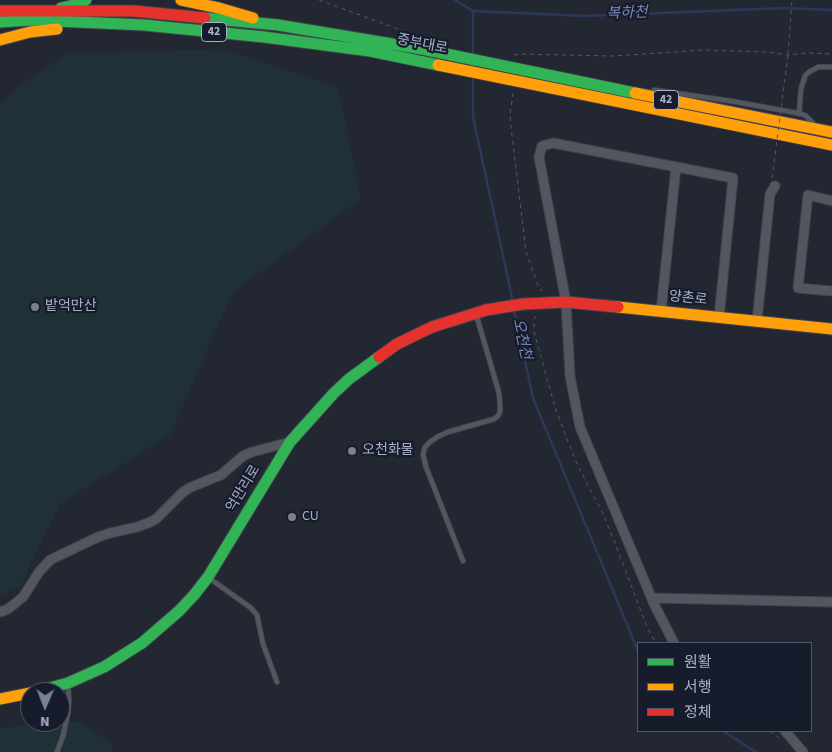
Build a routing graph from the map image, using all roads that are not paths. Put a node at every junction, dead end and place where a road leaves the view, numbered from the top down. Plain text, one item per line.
1 (86, 0) edge
2 (123, 0) edge
3 (181, 0) edge
4 (0, 10) edge
5 (46, 11) junction
6 (134, 11) junction
7 (0, 22) edge
8 (144, 25) junction
9 (278, 25) junction
10 (175, 28) junction
11 (0, 40) edge
12 (832, 67) edge
13 (611, 88) junction
14 (799, 114) junction
15 (831, 132) edge
16 (832, 145) edge
17 (676, 167) junction
18 (773, 190) road end
19 (832, 201) edge
20 (832, 292) edge
21 (566, 302) junction
22 (481, 311) junction
23 (661, 311) junction
24 (719, 317) junction
25 (757, 321) junction
26 (832, 329) edge
27 (290, 442) junction
28 (463, 561) dead end
29 (208, 577) junction
30 (652, 598) junction
31 (832, 602) edge
32 (0, 612) edge
33 (674, 642) edge
34 (70, 682) edge
35 (277, 682) dead end
36 (20, 695) edge
37 (0, 699) edge
38 (64, 732) edge
39 (787, 732) edge
40 (57, 752) edge
41 (803, 752) edge

1 - 5 main road
2 - 6 main road
3 - 9 main road
4 - 5 main road, 중부대로 / 42
5 - 6 main road, 중부대로 / 42
6 - 8 main road
6 - 9 main road, 중부대로 / 42
7 - 8 main road, 중부대로 / 42
8 - 10 main road, 중부대로 / 42
9 - 13 main road, 중부대로 / 42
10 - 11 main road
10 - 16 main road, 중부대로 / 42
12 - 14 lane
13 - 14 lane
13 - 15 main road, 42
14 - 15 lane
17 - 21 street
17 - 23 street
17 - 24 street
18 - 25 street
19 - 20 street
21 - 22 main road, 양촌로
21 - 23 main road, 양촌로
21 - 30 street
22 - 27 main road, 억만리로
22 - 28 lane
23 - 24 main road, 양촌로
24 - 25 main road, 양촌로
25 - 26 main road, 양촌로
27 - 29 main road, 억만리로
27 - 32 street
29 - 34 main road, 억만리로
29 - 35 lane
30 - 31 street
30 - 33 street
36 - 37 main road
38 - 40 lane
39 - 41 street

